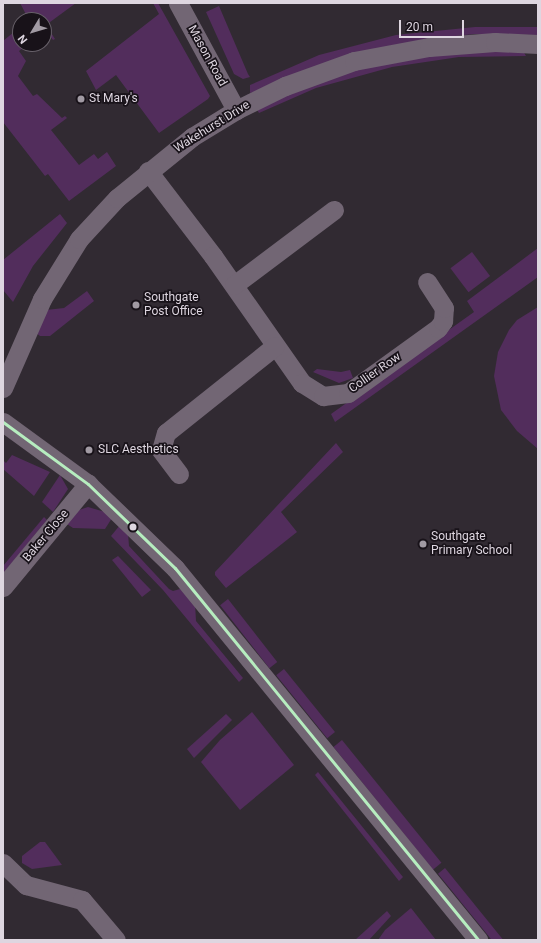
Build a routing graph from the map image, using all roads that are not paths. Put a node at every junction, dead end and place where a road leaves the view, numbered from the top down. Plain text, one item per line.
1 (178, 3) edge
2 (538, 44) edge
3 (236, 110) junction
4 (148, 171) junction
5 (334, 210) dead end
6 (427, 282) dead end
7 (234, 285) junction
8 (275, 346) junction
9 (3, 388) edge
10 (3, 422) edge
11 (179, 474) dead end
12 (88, 484) junction
13 (3, 587) edge
14 (3, 863) edge
15 (116, 940) edge
16 (478, 940) edge

1 - 3 street, Mason Road
2 - 3 street, Wakehurst Drive
3 - 4 street, Wakehurst Drive
4 - 7 street, Collier Row
4 - 9 street, Wakehurst Drive
5 - 7 street
6 - 8 street, Collier Row
7 - 8 street, Collier Row
8 - 11 street
10 - 12 street
12 - 13 street, Baker Close
12 - 16 street
14 - 15 street

